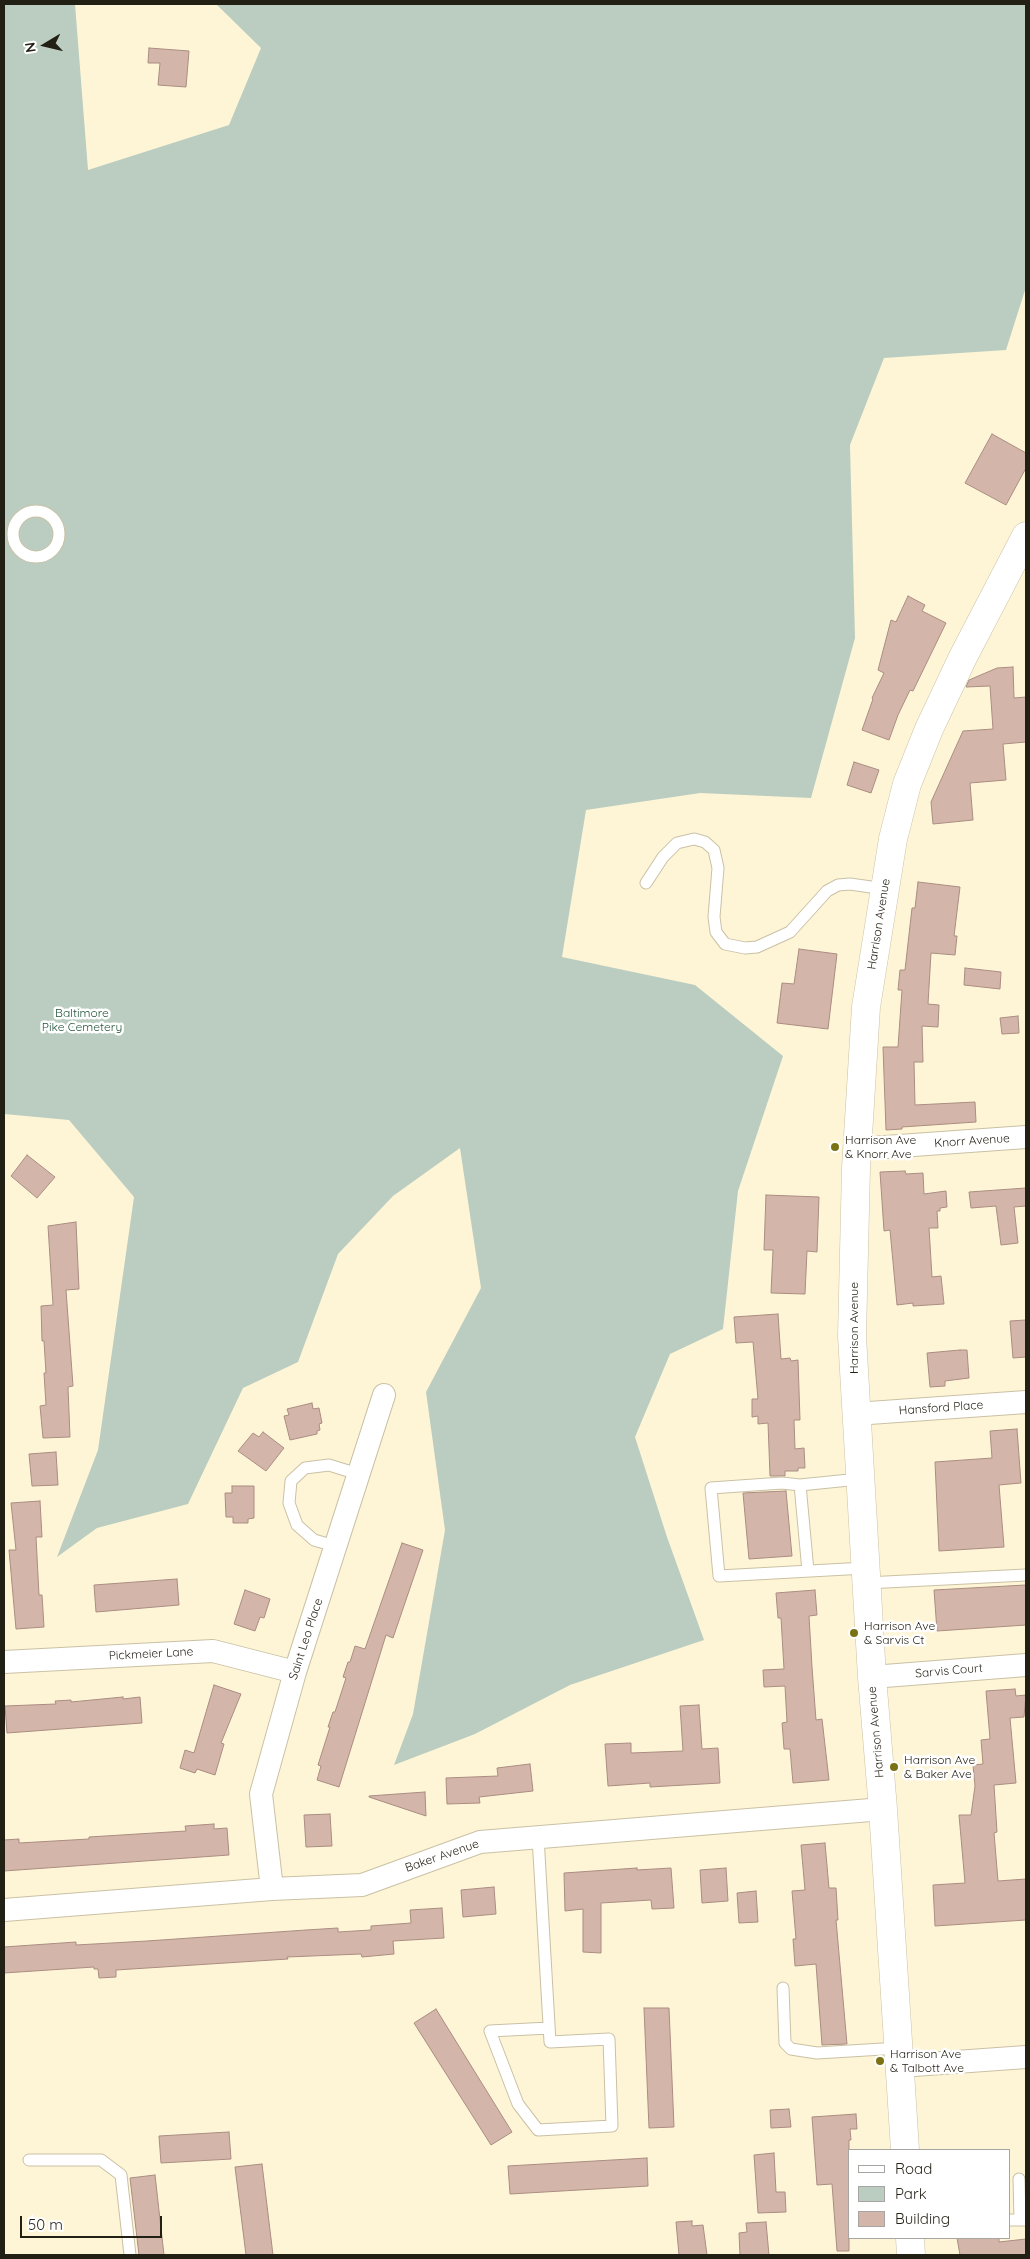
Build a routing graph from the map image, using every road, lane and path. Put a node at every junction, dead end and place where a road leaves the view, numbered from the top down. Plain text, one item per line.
1 (1026, 536) edge
2 (8, 537) edge
3 (646, 883) dead end
4 (885, 889) junction
5 (1026, 1137) edge
6 (857, 1149) junction
7 (384, 1395) dead end
8 (1026, 1402) edge
9 (855, 1414) junction
10 (358, 1474) junction
11 (859, 1479) junction
12 (800, 1485) junction
13 (335, 1546) junction
14 (808, 1571) junction
15 (1026, 1575) edge
16 (865, 1576) junction
17 (4, 1662) edge
18 (1026, 1664) edge
19 (295, 1672) junction
20 (872, 1677) junction
21 (883, 1810) junction
22 (538, 1837) junction
23 (272, 1889) junction
24 (4, 1910) edge
25 (783, 1988) dead end
26 (549, 2028) junction
27 (900, 2057) junction
28 (1026, 2057) edge
29 (905, 2149) edge
30 (29, 2160) dead end
31 (1019, 2179) dead end
32 (1018, 2220) edge
33 (910, 2239) edge
34 (130, 2255) edge
35 (911, 2255) edge

1 - 4 main road, Harrison Avenue
2 - 2 lane
3 - 4 lane
4 - 6 main road, Harrison Avenue
5 - 6 street, Knorr Avenue
6 - 9 main road, Harrison Avenue
7 - 10 street, Saint Leo Place
8 - 9 street, Hansford Place
9 - 11 main road, Harrison Avenue
10 - 13 street, Saint Leo Place
10 - 13 lane
11 - 12 lane
11 - 16 main road, Harrison Avenue
12 - 14 lane
12 - 14 lane
13 - 19 street, Saint Leo Place
14 - 16 lane
15 - 16 lane
16 - 20 main road, Harrison Avenue
17 - 19 street, Pickmeier Lane
18 - 20 street, Sarvis Court
19 - 23 street, Saint Leo Place
20 - 21 main road, Harrison Avenue
21 - 22 street, Baker Avenue
21 - 27 main road, Harrison Avenue
22 - 23 street, Baker Avenue
22 - 26 lane
23 - 24 street, Baker Avenue
25 - 27 lane
26 - 26 lane
27 - 28 street
27 - 29 main road, Harrison Avenue
30 - 34 lane
31 - 32 lane
33 - 35 main road

